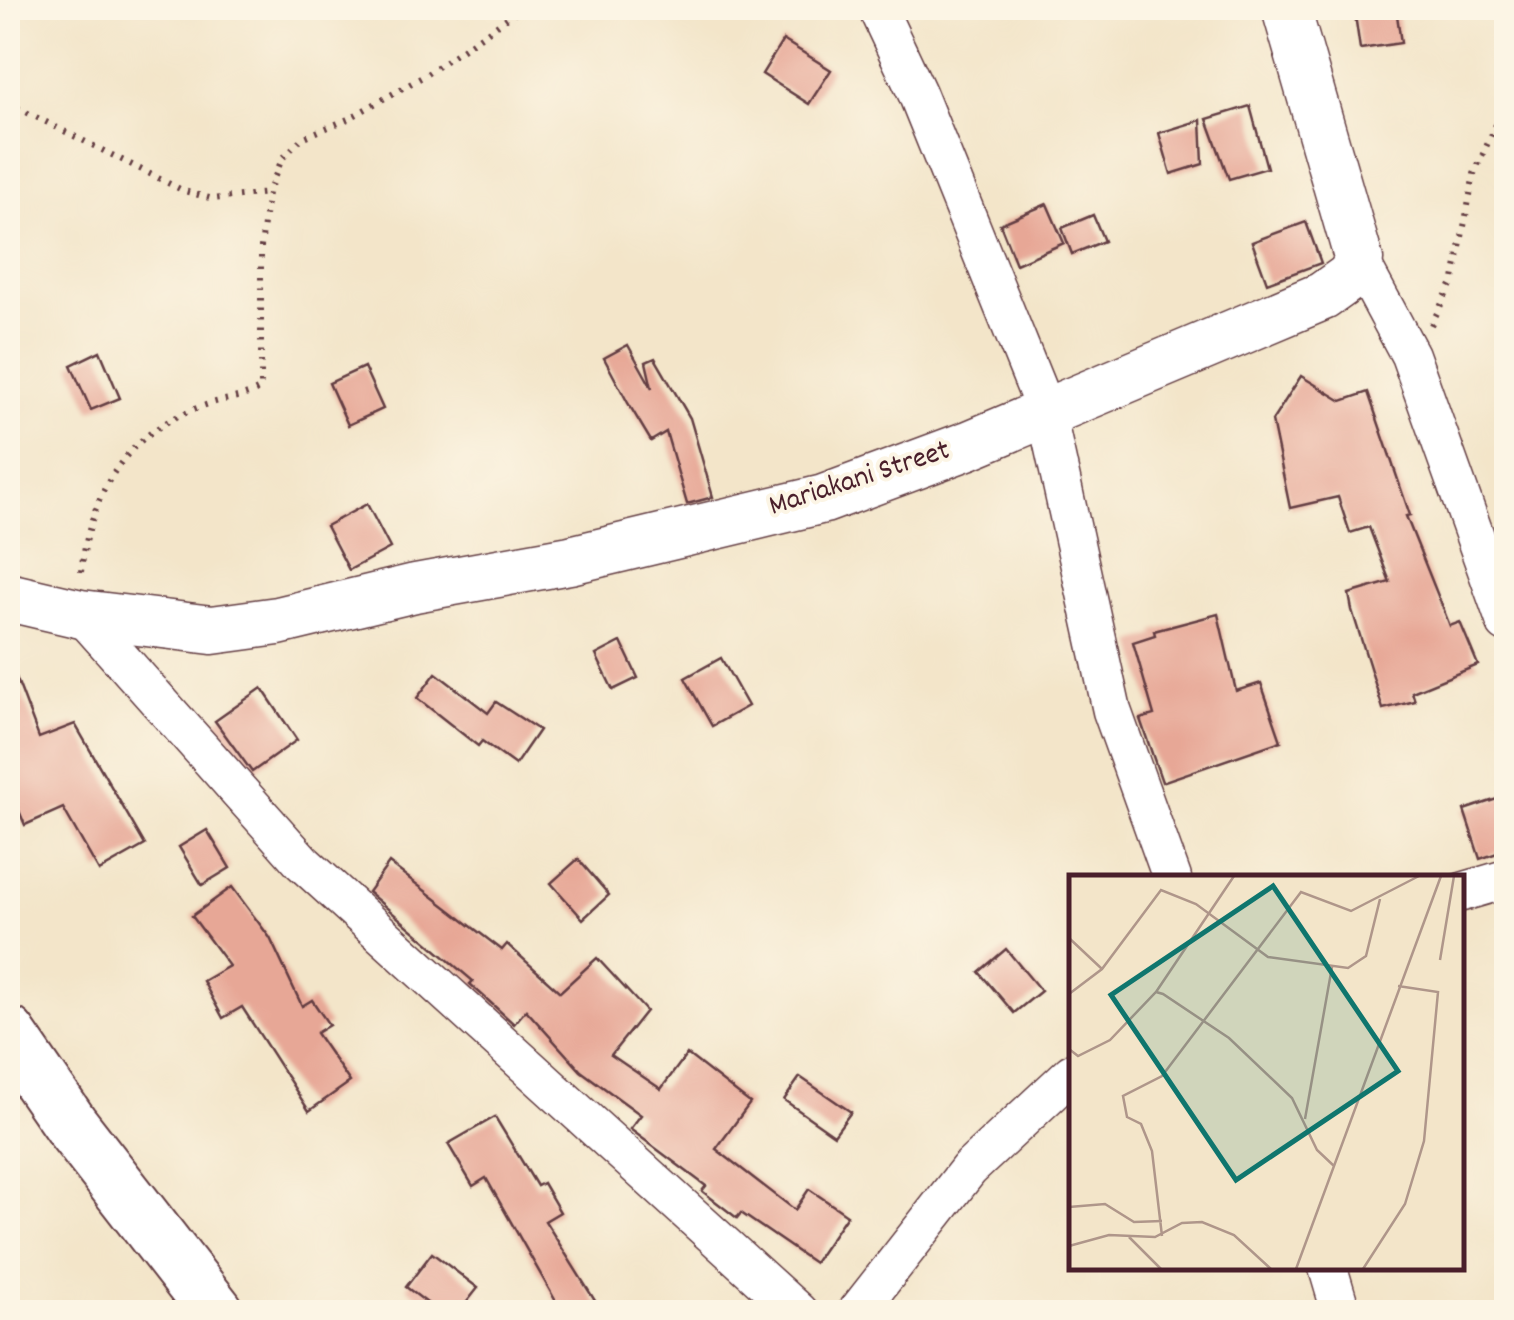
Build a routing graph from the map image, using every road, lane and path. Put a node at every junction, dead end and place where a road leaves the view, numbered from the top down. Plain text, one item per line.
1 (521, 8) edge
2 (877, 8) edge
3 (1286, 8) edge
4 (1506, 102) edge
5 (8, 103) edge
6 (268, 193) junction
7 (1358, 260) junction
8 (1410, 354) junction
9 (1046, 412) junction
10 (8, 597) edge
11 (80, 614) junction
12 (1506, 623) edge
13 (1171, 875) edge
14 (1506, 879) edge
15 (1464, 891) edge
16 (8, 1034) edge
17 (1069, 1075) edge
18 (1329, 1270) edge
19 (216, 1312) edge
20 (798, 1312) edge
21 (857, 1312) edge
22 (1342, 1312) edge

1 - 6 path
2 - 9 street
3 - 7 street
4 - 8 path
5 - 6 path
6 - 11 path
7 - 8 street
7 - 9 street, Mariakani Street
8 - 12 street
9 - 11 street, Mariakani Street
9 - 13 street
10 - 11 street, Mariakani Street
11 - 20 street
14 - 15 street
16 - 19 highway
17 - 21 street
18 - 22 street

